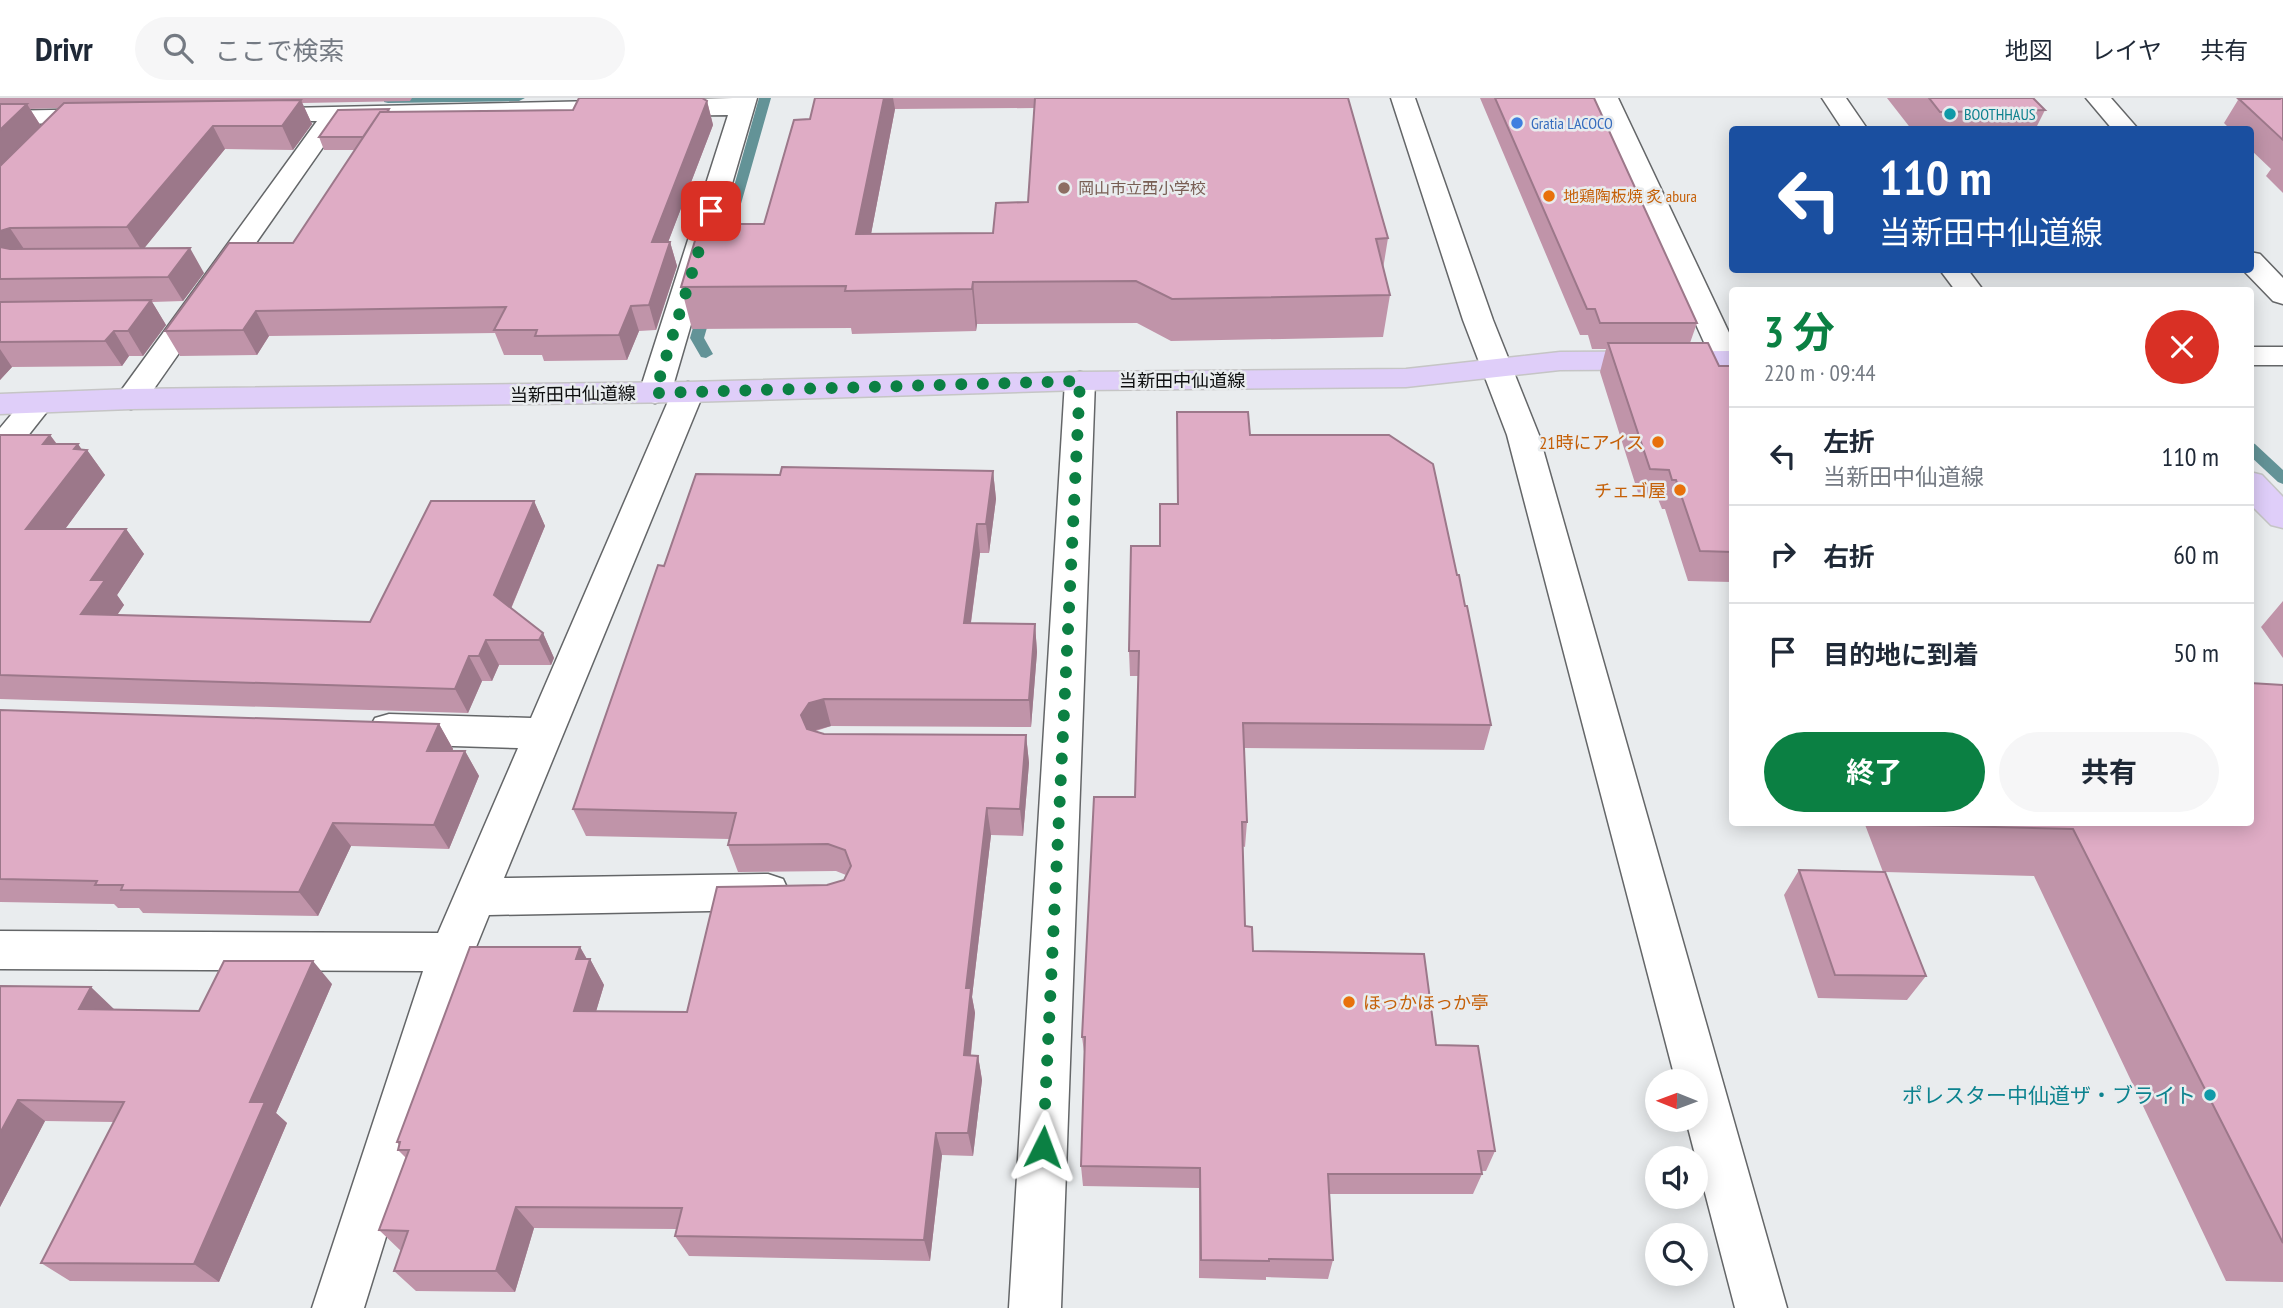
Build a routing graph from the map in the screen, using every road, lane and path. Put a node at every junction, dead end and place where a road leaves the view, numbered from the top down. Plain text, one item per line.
1 (1403, 98) edge
2 (1606, 98) edge
3 (1834, 98) edge
4 (2098, 98) edge
5 (744, 102) edge
6 (333, 105) edge
7 (50, 109) edge
8 (232, 114) edge
9 (124, 116) edge
10 (0, 118) edge
11 (1853, 126) edge
12 (2123, 126) edge
13 (43, 143) edge
14 (2254, 264) edge
15 (2283, 295) edge
16 (192, 313) junction
17 (151, 314) edge
18 (2254, 356) edge
19 (2283, 356) edge
20 (1729, 358) edge
21 (1729, 360) edge
22 (1497, 368) junction
23 (1080, 381) junction
24 (672, 392) junction
25 (131, 400) junction
26 (0, 404) edge
27 (37, 404) junction
28 (0, 449) edge
29 (2254, 487) edge
30 (2283, 517) edge
31 (349, 728) edge
32 (545, 734) junction
33 (1021, 745) edge
34 (1062, 745) junction
35 (807, 891) edge
36 (476, 897) junction
37 (0, 950) edge
38 (452, 952) junction
39 (338, 1308) edge
40 (1035, 1308) edge
41 (1760, 1308) edge

1 - 22 street
2 - 20 street
3 - 11 street
4 - 12 street
5 - 6 street
5 - 24 street
6 - 8 street
6 - 16 street
7 - 9 street
7 - 10 street
7 - 13 street
14 - 15 street
16 - 17 street
16 - 25 street
18 - 19 street
21 - 22 main road, 当新田中仙道線
22 - 23 main road, 当新田中仙道線
22 - 41 street
23 - 24 main road, 当新田中仙道線
23 - 34 street
24 - 25 main road, 当新田中仙道線
24 - 32 street
25 - 27 main road, 当新田中仙道線
26 - 27 main road, 当新田中仙道線
27 - 28 street
29 - 30 main road
31 - 32 street
32 - 36 street
33 - 34 street
34 - 40 street
35 - 36 street
36 - 38 street
37 - 38 street
38 - 39 street

